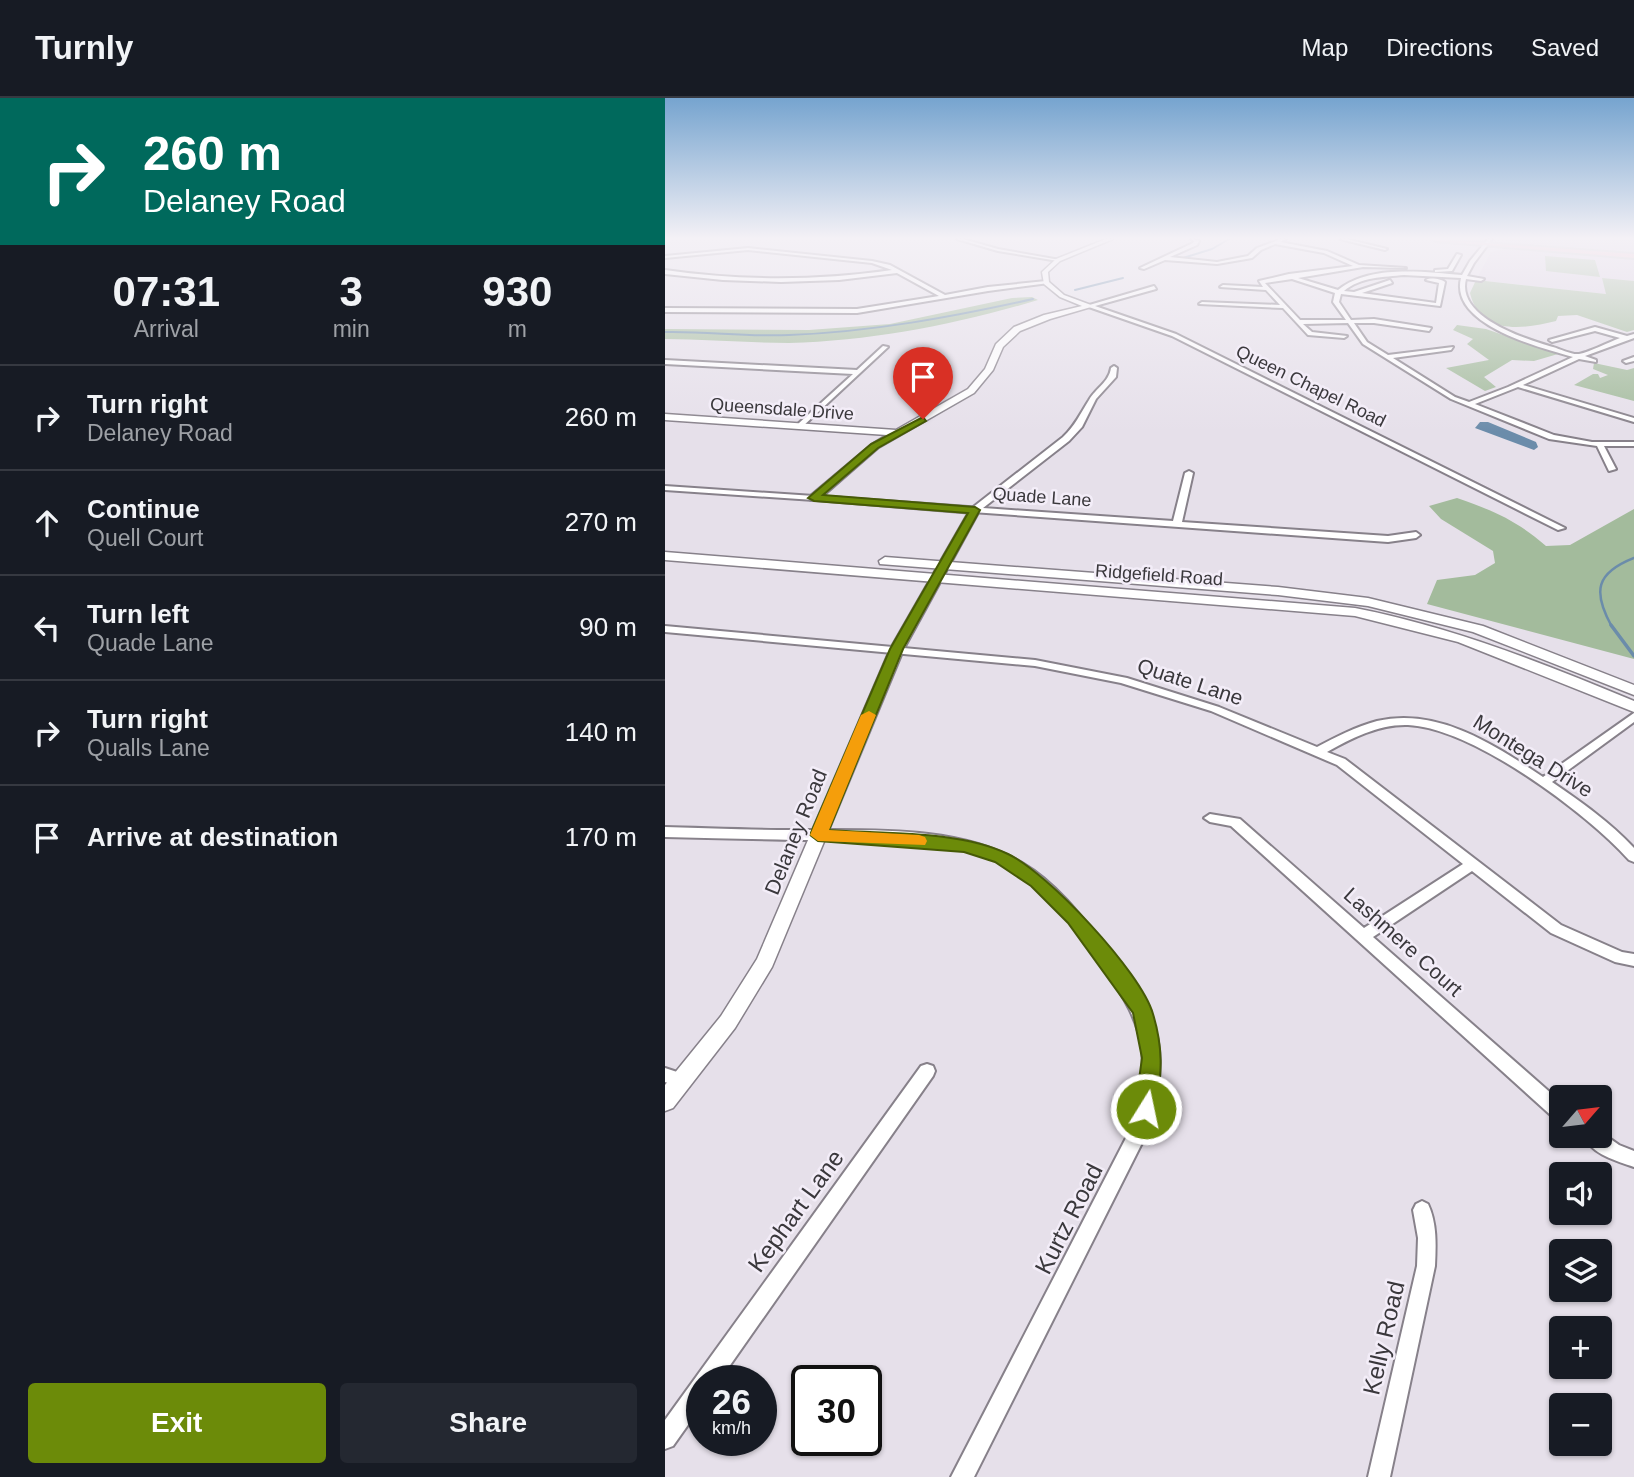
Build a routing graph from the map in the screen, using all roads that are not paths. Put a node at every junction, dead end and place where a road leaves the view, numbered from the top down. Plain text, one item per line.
1 (898, 303) edge
2 (1082, 303) edge
3 (1099, 303) edge
4 (1279, 303) edge
5 (1336, 303) edge
6 (1410, 303) edge
7 (1440, 303) edge
8 (1471, 303) edge
9 (1202, 304) dead end
10 (1089, 306) junction
11 (1282, 307) junction
12 (665, 310) edge
13 (1347, 321) junction
14 (1297, 322) junction
15 (1429, 329) dead end
16 (1558, 332) dead end
17 (1569, 335) junction
18 (1344, 336) dead end
19 (1631, 338) edge
20 (1552, 340) dead end
21 (885, 346) dead end
22 (1451, 348) dead end
23 (1579, 356) junction
24 (1387, 357) junction
25 (1594, 361) dead end
26 (665, 362) edge
27 (1114, 368) dead end
28 (857, 372) junction
29 (1520, 386) junction
30 (1469, 404) junction
31 (665, 417) edge
32 (1634, 420) edge
33 (802, 425) junction
34 (897, 433) junction
35 (1634, 444) edge
36 (1600, 445) junction
37 (1612, 469) dead end
38 (1189, 473) dead end
39 (665, 488) edge
40 (814, 498) junction
41 (975, 510) junction
42 (1177, 524) junction
43 (1561, 528) dead end
44 (1416, 535) dead end
45 (665, 545) edge
46 (665, 556) edge
47 (941, 571) junction
48 (665, 629) edge
49 (897, 649) junction
50 (1634, 690) edge
51 (1634, 707) edge
52 (1634, 717) edge
53 (1318, 751) junction
54 (1543, 783) junction
55 (1210, 818) dead end
56 (665, 832) edge
57 (818, 835) junction
58 (1634, 857) edge
59 (1473, 864) junction
60 (1363, 936) junction
61 (1634, 960) edge
62 (927, 1071) dead end
63 (665, 1075) edge
64 (683, 1082) junction
65 (665, 1101) edge
66 (1549, 1102) edge
67 (1609, 1148) edge
68 (1634, 1159) edge
69 (1423, 1210) dead end
70 (717, 1365) edge
71 (686, 1409) edge
72 (665, 1438) edge
73 (962, 1477) edge
74 (1379, 1477) edge

1 - 12 street
2 - 10 street, Queen Chapel Road
3 - 10 street
4 - 11 street
5 - 13 street
6 - 7 street
8 - 23 street
9 - 11 street
10 - 34 street
10 - 43 street, Queen Chapel Road
11 - 14 street
13 - 14 street
13 - 15 street
13 - 24 street
14 - 18 street
16 - 17 street
17 - 19 street
17 - 20 street
19 - 23 street
21 - 28 street
22 - 24 street
23 - 25 street
23 - 29 street
24 - 30 street
26 - 28 street
27 - 41 street
28 - 33 street
29 - 30 street
29 - 32 street
30 - 36 street
31 - 33 street, Queensdale Drive
33 - 34 street, Queensdale Drive
34 - 40 street
35 - 36 street
36 - 37 street
38 - 42 street
39 - 40 street, Quade Lane
40 - 41 street, Quade Lane
41 - 42 street, Quade Lane
41 - 47 street, Delaney Road
42 - 44 street, Quade Lane
45 - 47 main road, Ridgefield Road
46 - 47 main road, Ridgefield Road
47 - 49 street, Delaney Road
47 - 50 main road, Ridgefield Road
47 - 51 main road, Ridgefield Road
48 - 49 street, Quate Lane
49 - 53 street, Quate Lane
49 - 57 street, Delaney Road
52 - 54 street
53 - 54 street, Montega Drive
53 - 59 street, Quate Lane
54 - 58 street, Montega Drive
55 - 60 street, Lashmere Court
56 - 57 street, Kurtz Road
57 - 64 street, Delaney Road
57 - 73 street, Kurtz Road
59 - 60 street
59 - 61 street, Quate Lane
60 - 66 street, Lashmere Court
62 - 70 street, Kephart Lane
63 - 64 street
64 - 65 street, Delaney Road
67 - 68 street
69 - 74 street, Kelly Road
71 - 72 street

